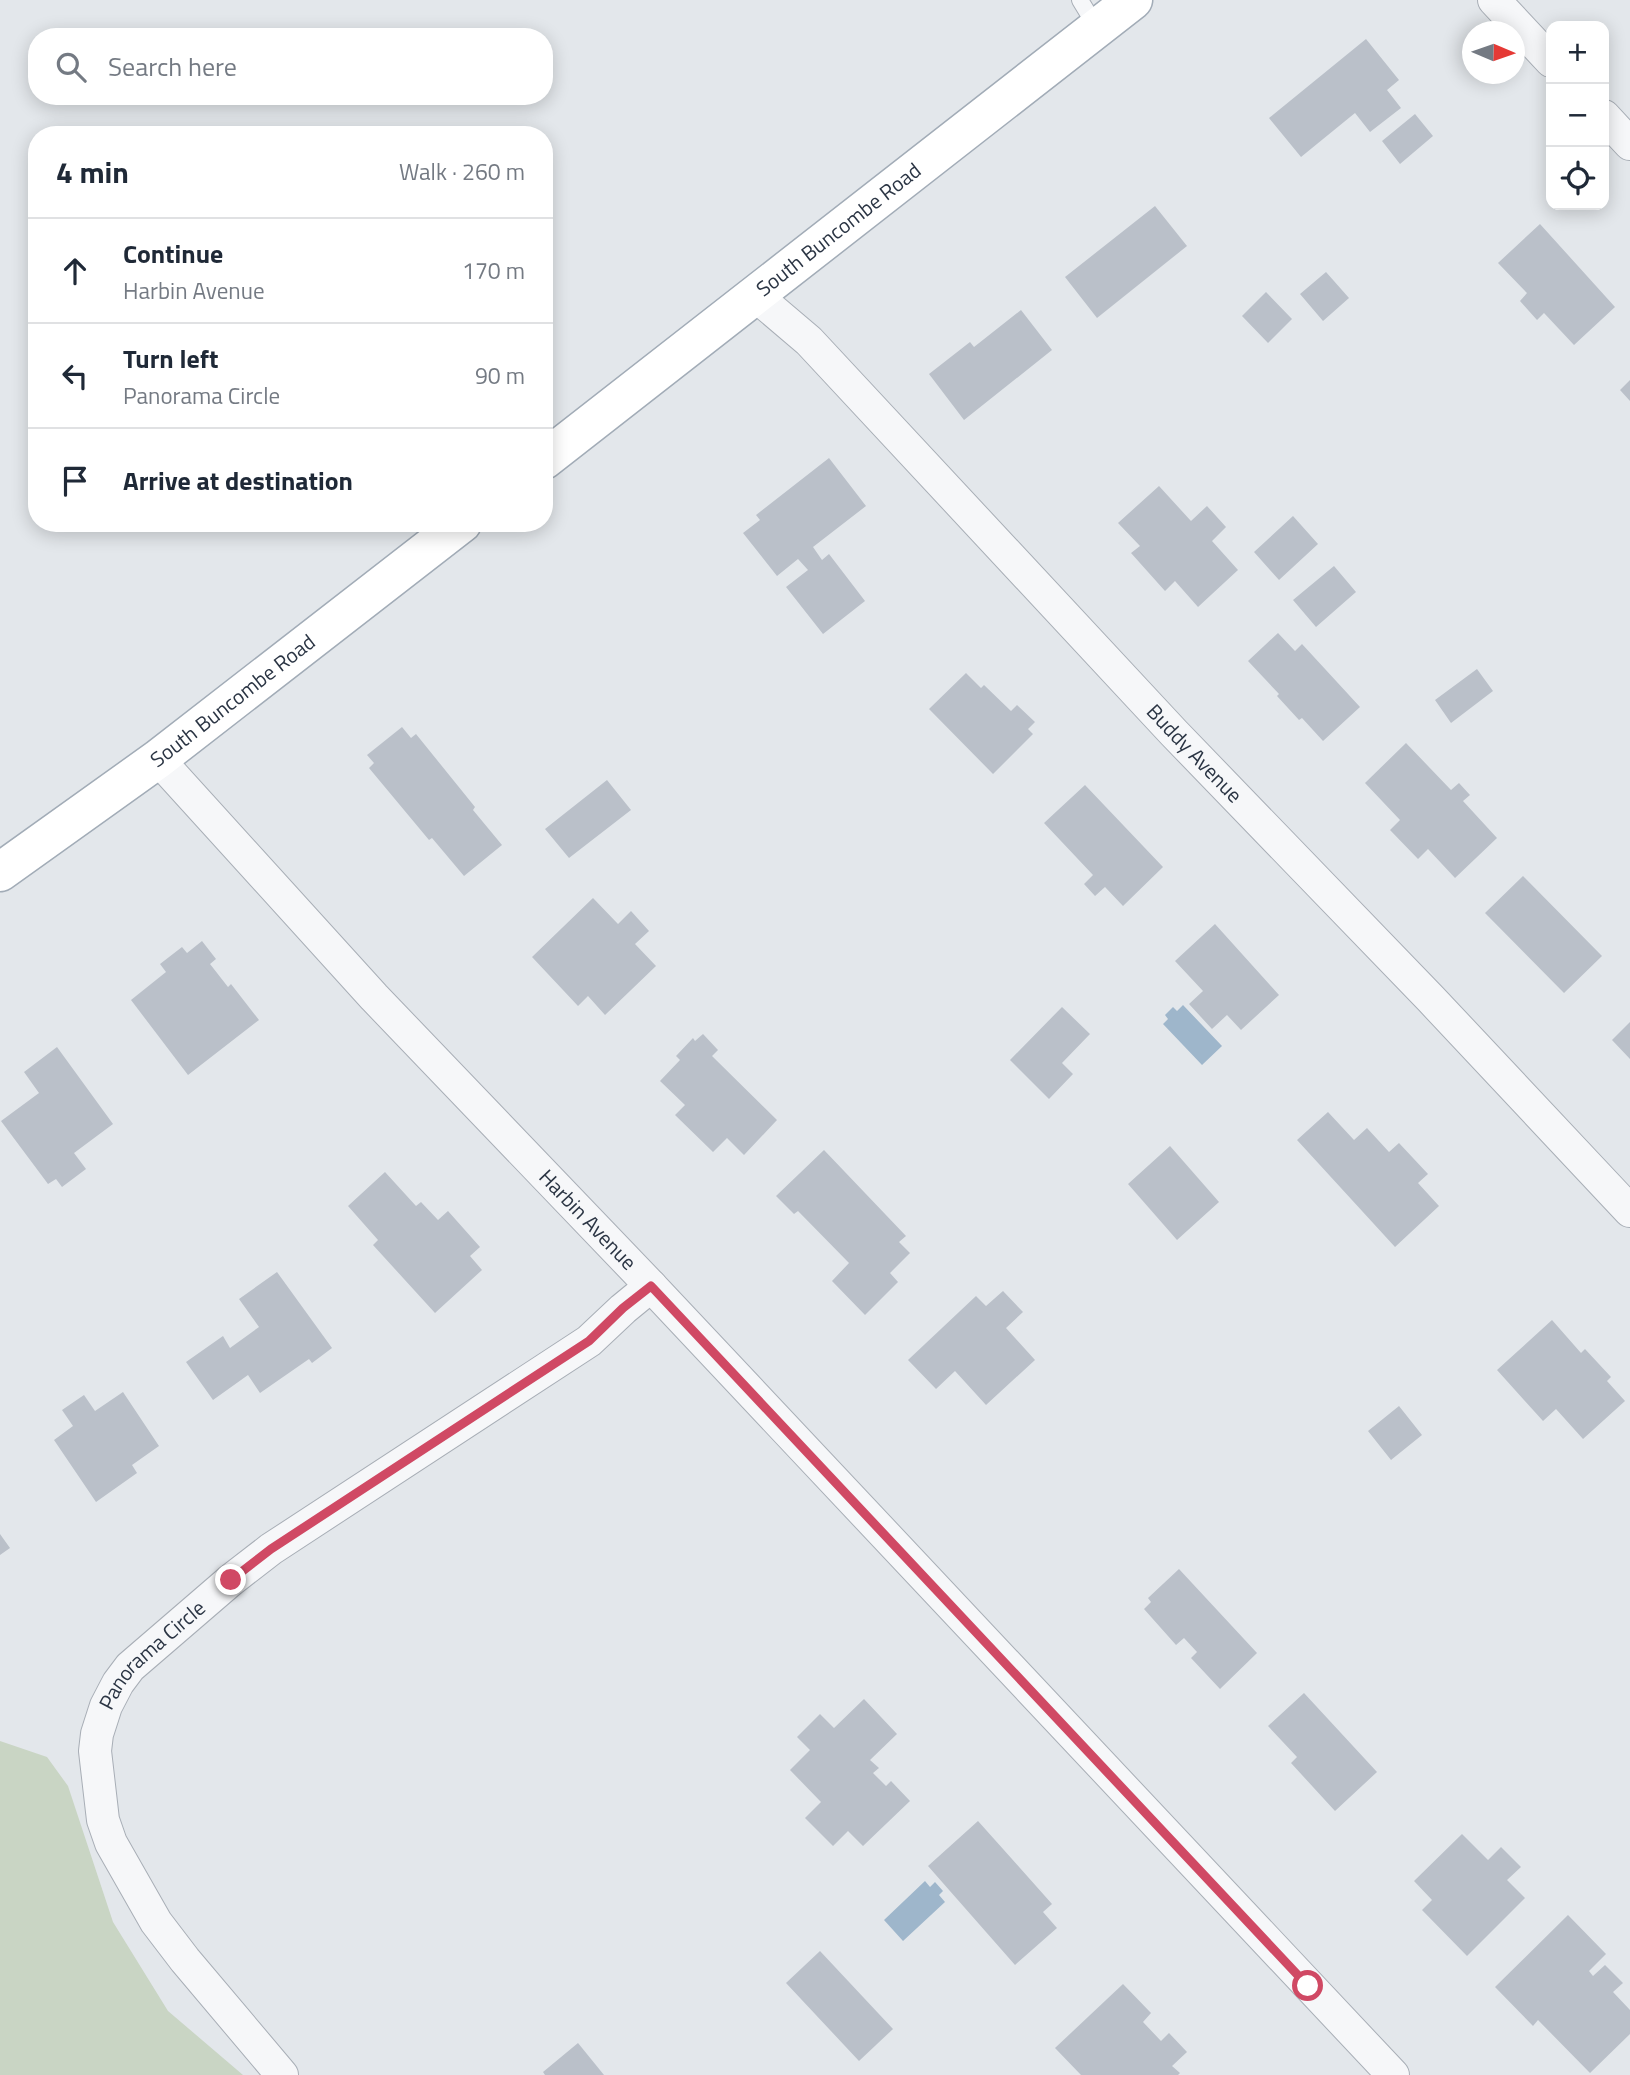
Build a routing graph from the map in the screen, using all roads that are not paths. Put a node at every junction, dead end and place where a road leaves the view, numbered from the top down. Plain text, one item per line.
1 (1133, 0) edge
2 (1494, 0) edge
3 (1089, 14) edge
4 (1546, 56) edge
5 (1609, 121) edge
6 (1630, 144) edge
7 (756, 296) junction
8 (553, 453) edge
9 (450, 532) edge
10 (158, 759) junction
11 (0, 872) edge
12 (1630, 1211) edge
13 (651, 1286) junction
14 (282, 2075) edge
15 (1393, 2075) edge

1 - 3 main road, South Buncombe Road
2 - 4 street
3 - 7 main road, South Buncombe Road
5 - 6 street
7 - 8 main road, South Buncombe Road
7 - 12 street, Buddy Avenue
9 - 10 main road, South Buncombe Road
10 - 11 main road, South Buncombe Road
10 - 13 street, Harbin Avenue
13 - 14 street, Panorama Circle
13 - 15 street, Harbin Avenue

